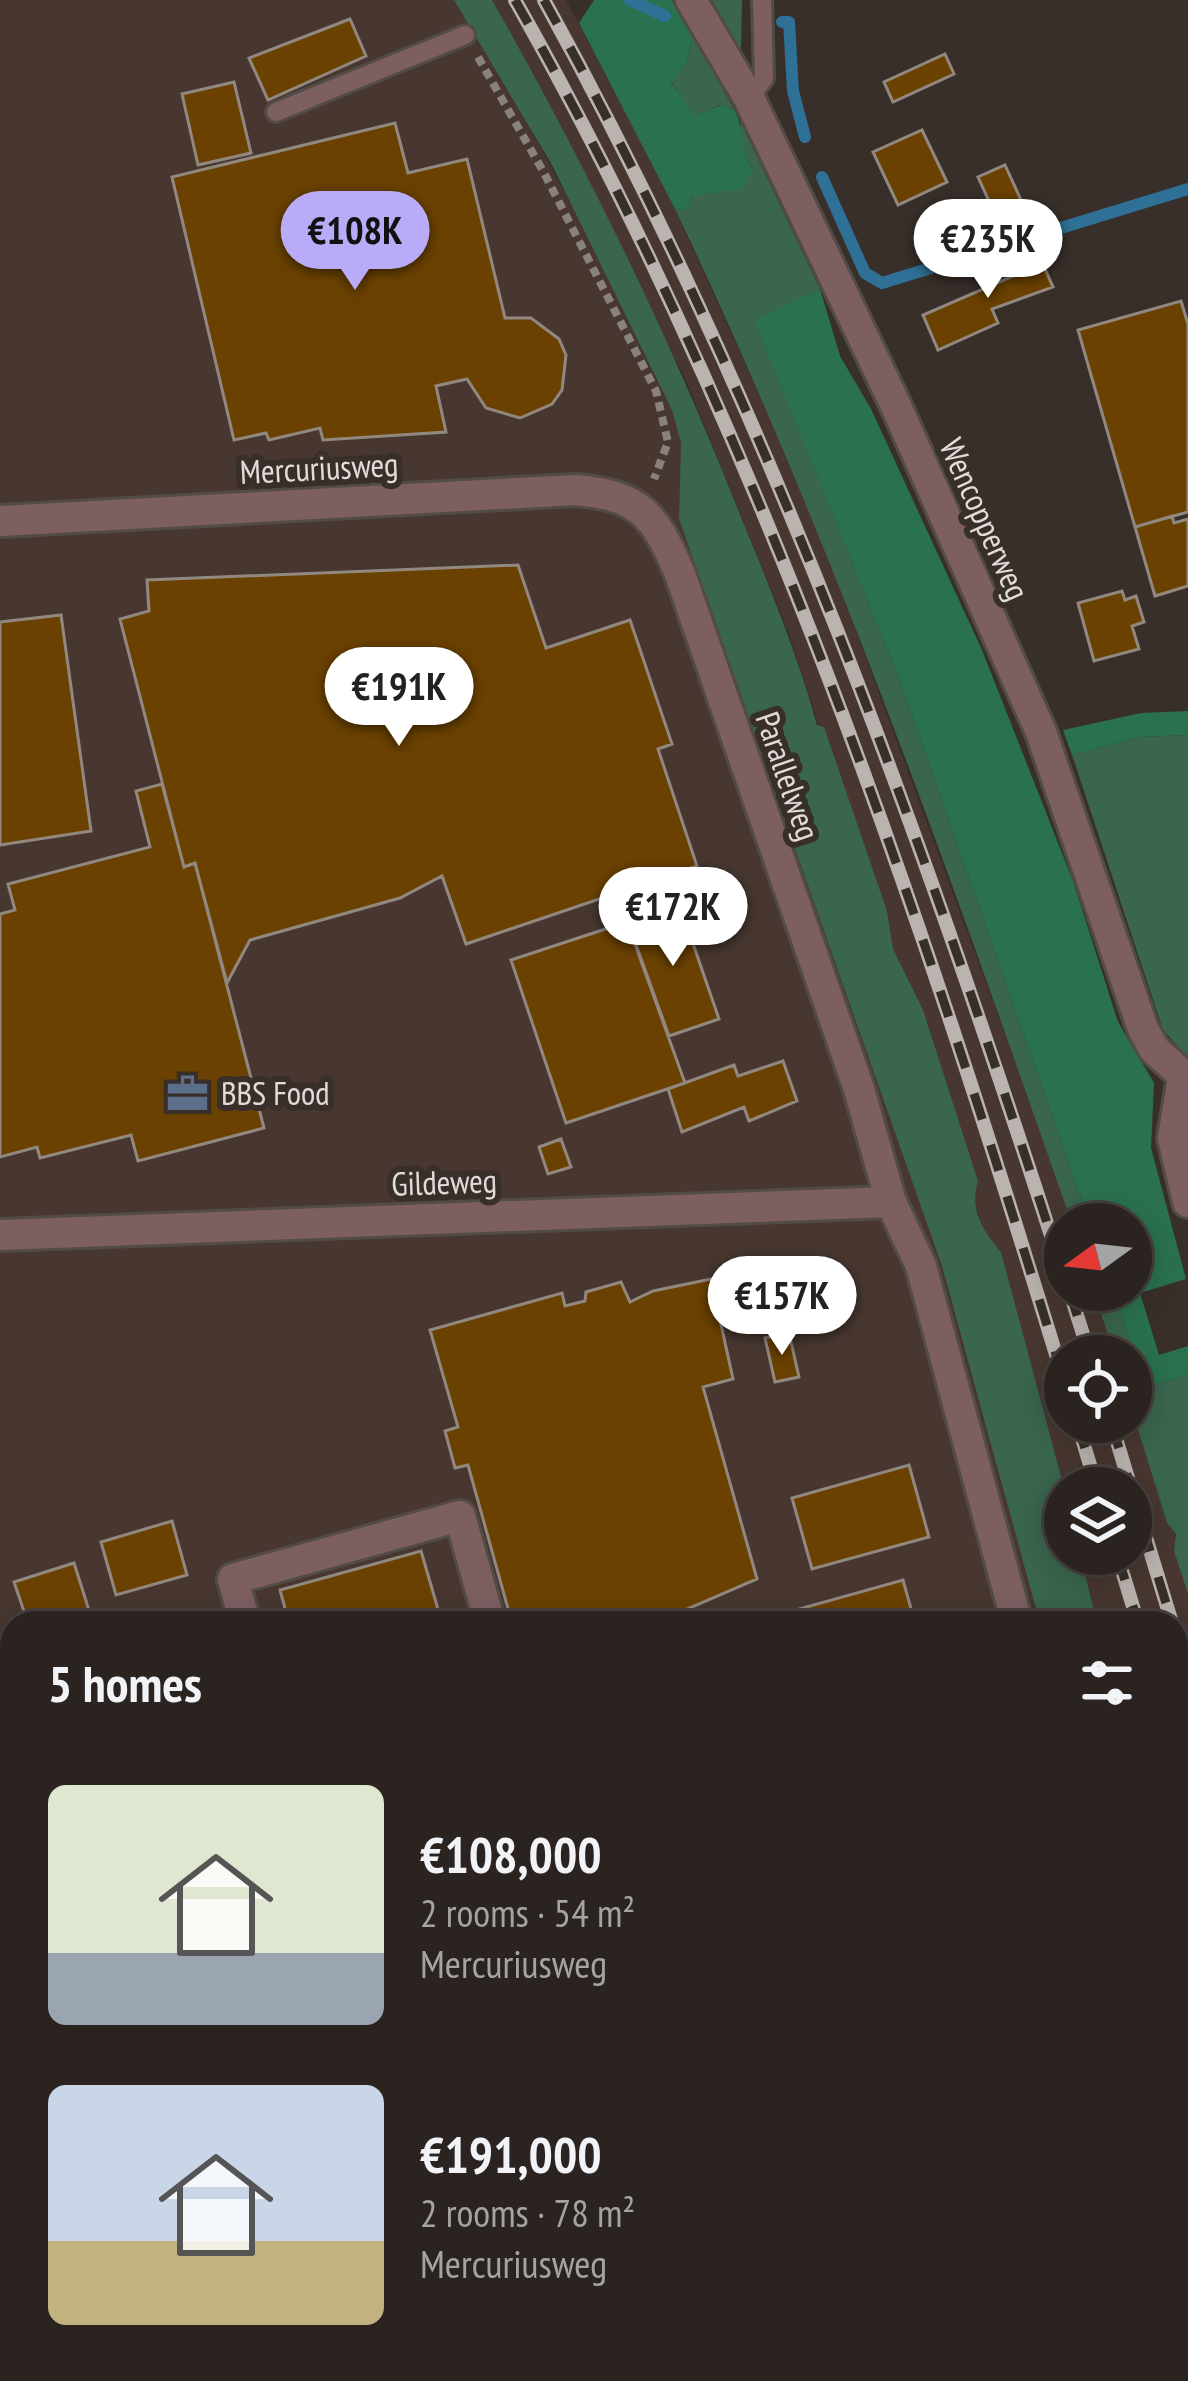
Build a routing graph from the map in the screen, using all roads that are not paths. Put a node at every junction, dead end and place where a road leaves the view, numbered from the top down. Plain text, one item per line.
1 (692, 0) edge
2 (762, 0) edge
3 (465, 35) road end
4 (749, 98) junction
5 (276, 112) dead end
6 (639, 506) joint
7 (0, 521) edge
8 (1185, 1079) edge
9 (891, 1202) junction
10 (1188, 1202) edge
11 (0, 1234) edge
12 (242, 1611) edge
13 (487, 1611) edge
14 (1014, 1611) edge

1 - 4 street, Wencopperweg
2 - 4 lane
3 - 5 lane
4 - 8 street, Wencopperweg
6 - 7 street, Mercuriusweg
6 - 9 street, Parallelweg
8 - 10 street, Wencopperweg
9 - 11 street, Gildeweg
9 - 14 street, Parallelweg
12 - 13 street

